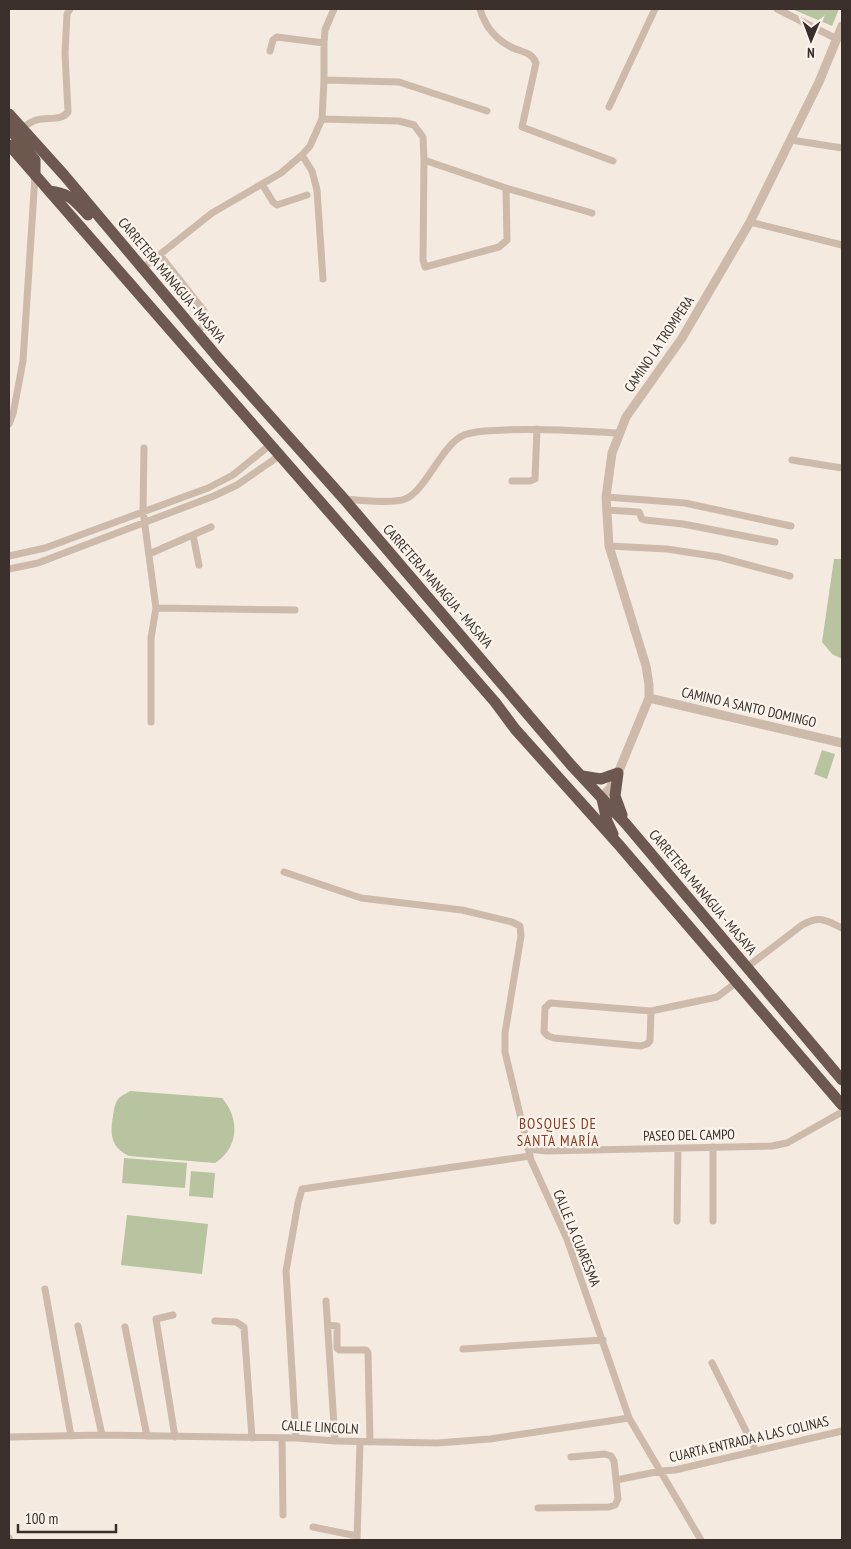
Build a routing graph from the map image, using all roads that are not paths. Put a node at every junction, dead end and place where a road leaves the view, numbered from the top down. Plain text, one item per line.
1 (70, 9) edge
2 (334, 9) edge
3 (480, 9) edge
4 (656, 9) edge
5 (777, 9) edge
6 (842, 26) edge
7 (838, 39) junction
8 (324, 43) junction
9 (270, 51) dead end
10 (324, 80) junction
11 (609, 107) dead end
12 (486, 111) dead end
13 (9, 114) edge
14 (322, 119) junction
15 (9, 128) edge
16 (22, 128) junction
17 (791, 140) junction
18 (9, 144) edge
19 (842, 148) edge
20 (302, 155) junction
21 (424, 160) junction
22 (613, 161) dead end
23 (35, 176) junction
24 (262, 184) junction
25 (506, 188) junction
26 (49, 191) junction
27 (307, 195) dead end
28 (34, 198) junction
29 (592, 213) dead end
30 (750, 222) junction
31 (842, 245) edge
32 (160, 255) junction
33 (142, 266) junction
34 (323, 279) dead end
35 (168, 326) junction
36 (197, 333) junction
37 (190, 354) junction
38 (9, 424) edge
39 (537, 429) junction
40 (619, 433) junction
41 (270, 445) junction
42 (144, 448) dead end
43 (279, 456) junction
44 (792, 460) dead end
45 (842, 468) edge
46 (512, 481) dead end
47 (606, 497) junction
48 (344, 499) junction
49 (606, 510) junction
50 (143, 511) junction
51 (144, 524) junction
52 (791, 526) dead end
53 (211, 527) dead end
54 (193, 535) junction
55 (775, 542) dead end
56 (609, 546) junction
57 (150, 554) junction
58 (9, 556) edge
59 (199, 565) dead end
60 (9, 569) edge
61 (790, 576) dead end
62 (156, 608) junction
63 (295, 610) dead end
64 (649, 698) junction
65 (151, 722) dead end
66 (515, 729) junction
67 (842, 744) edge
68 (618, 773) junction
69 (582, 776) junction
70 (602, 797) junction
71 (626, 824) junction
72 (619, 845) junction
73 (284, 872) dead end
74 (842, 928) edge
75 (747, 967) junction
76 (737, 982) junction
77 (651, 1012) junction
78 (842, 1080) edge
79 (842, 1105) edge
80 (842, 1112) edge
81 (713, 1147) junction
82 (678, 1148) junction
83 (529, 1152) junction
84 (677, 1221) dead end
85 (713, 1221) dead end
86 (45, 1289) dead end
87 (326, 1301) dead end
88 (173, 1315) dead end
89 (215, 1321) dead end
90 (328, 1325) junction
91 (78, 1326) dead end
92 (126, 1327) dead end
93 (603, 1340) junction
94 (463, 1349) dead end
95 (712, 1363) dead end
96 (629, 1418) junction
97 (842, 1431) edge
98 (102, 1435) junction
99 (71, 1436) junction
100 (147, 1436) junction
101 (9, 1437) edge
102 (175, 1437) junction
103 (252, 1438) junction
104 (282, 1438) junction
105 (296, 1438) junction
106 (335, 1442) junction
107 (360, 1442) junction
108 (370, 1442) junction
109 (756, 1451) junction
110 (572, 1457) dead end
111 (661, 1471) junction
112 (616, 1480) junction
113 (538, 1508) dead end
114 (283, 1515) dead end
115 (313, 1528) dead end
116 (357, 1538) edge
117 (701, 1540) edge

1 - 16 street
2 - 8 street
3 - 22 street
4 - 11 street
5 - 7 street
6 - 7 street, CAMINO LA TROMPERA
7 - 17 street, CAMINO LA TROMPERA
8 - 9 street
8 - 10 street
10 - 12 street
10 - 14 street
13 - 16 highway, CARRETERA MANAGUA - MASAYA
14 - 20 street
14 - 21 street
15 - 23 highway
16 - 33 highway, CARRETERA MANAGUA - MASAYA
17 - 19 street
17 - 30 street, CAMINO LA TROMPERA
18 - 23 highway
20 - 24 street
20 - 34 street
21 - 25 street
21 - 25 street
23 - 26 highway
23 - 28 street
24 - 27 street
24 - 32 street
25 - 29 street
26 - 28 street
26 - 33 highway
26 - 35 highway
28 - 38 street
30 - 31 street
30 - 40 street, CAMINO LA TROMPERA
32 - 33 street
32 - 36 street
33 - 36 highway, CARRETERA MANAGUA - MASAYA
35 - 36 highway
35 - 37 highway
36 - 37 highway
36 - 48 highway, CARRETERA MANAGUA - MASAYA
37 - 41 highway
39 - 40 street
39 - 46 street
39 - 48 street
40 - 47 street, CAMINO LA TROMPERA
41 - 43 highway
41 - 50 street
42 - 50 street
43 - 51 street
43 - 66 highway
44 - 45 street
47 - 49 street, CAMINO LA TROMPERA
47 - 52 street
48 - 69 highway, CARRETERA MANAGUA - MASAYA
49 - 55 street
49 - 56 street, CAMINO LA TROMPERA
50 - 51 street
50 - 58 street
51 - 57 street
51 - 60 street
53 - 54 street
54 - 57 street
54 - 59 street
56 - 61 street
56 - 64 street, CAMINO LA TROMPERA
57 - 62 street
62 - 63 street
62 - 65 street
64 - 67 street, CAMINO A SANTO DOMINGO
64 - 68 street
66 - 70 highway
66 - 72 highway
68 - 69 highway
68 - 70 street
68 - 71 highway
69 - 70 highway, CARRETERA MANAGUA - MASAYA
70 - 71 highway, CARRETERA MANAGUA - MASAYA
70 - 72 highway
71 - 75 highway, CARRETERA MANAGUA - MASAYA
72 - 76 highway
73 - 83 street, CALLE LA CUARESMA
74 - 75 street
75 - 78 highway, CARRETERA MANAGUA - MASAYA
76 - 77 street
76 - 79 highway
77 - 77 street
80 - 81 street, PASEO DEL CAMPO
81 - 82 street, PASEO DEL CAMPO
81 - 85 street
82 - 83 street, PASEO DEL CAMPO
82 - 84 street
83 - 93 street, CALLE LA CUARESMA
83 - 105 street, PASEO DEL CAMPO
86 - 99 street
87 - 90 street
88 - 102 street
89 - 103 street
90 - 106 street
90 - 108 street
91 - 98 street
92 - 100 street
93 - 94 street
93 - 96 street, CALLE LA CUARESMA
95 - 109 street
96 - 108 street, CALLE LINCOLN
96 - 111 street, CALLE LA CUARESMA
97 - 109 street, CUARTA ENTRADA A LAS COLINAS
98 - 99 street, CALLE LINCOLN
98 - 100 street, CALLE LINCOLN
99 - 101 street, CALLE LINCOLN
100 - 102 street, CALLE LINCOLN
102 - 103 street, CALLE LINCOLN
103 - 104 street, CALLE LINCOLN
104 - 105 street, CALLE LINCOLN
104 - 114 street
105 - 106 street, CALLE LINCOLN
106 - 107 street, CALLE LINCOLN
107 - 108 street, CALLE LINCOLN
107 - 116 street
109 - 111 street, CUARTA ENTRADA A LAS COLINAS
110 - 112 street
111 - 112 street, CUARTA ENTRADA A LAS COLINAS
111 - 117 street, CALLE LA CUARESMA
112 - 113 street
115 - 116 street

